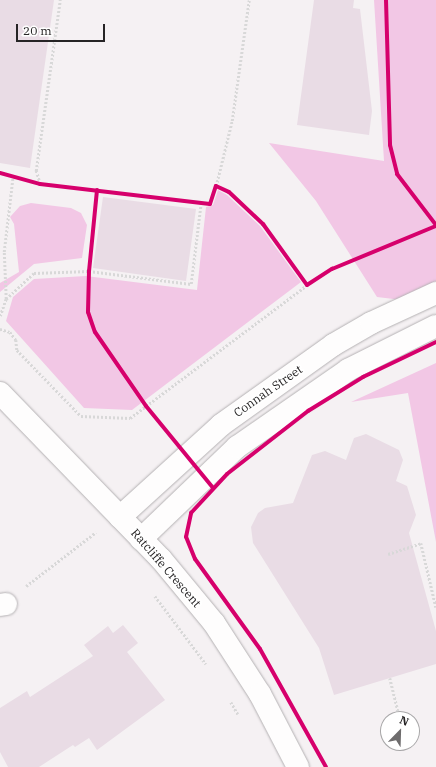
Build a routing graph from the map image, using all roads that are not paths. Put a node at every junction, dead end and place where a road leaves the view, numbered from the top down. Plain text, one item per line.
1 (436, 293) edge
2 (436, 326) edge
3 (0, 393) edge
4 (120, 517) junction
5 (141, 539) junction
6 (298, 767) edge

1 - 4 street, Connah Street
2 - 5 street
3 - 4 street, Ratcliffe Crescent
4 - 5 street, Ratcliffe Crescent
5 - 6 street, Ratcliffe Crescent

